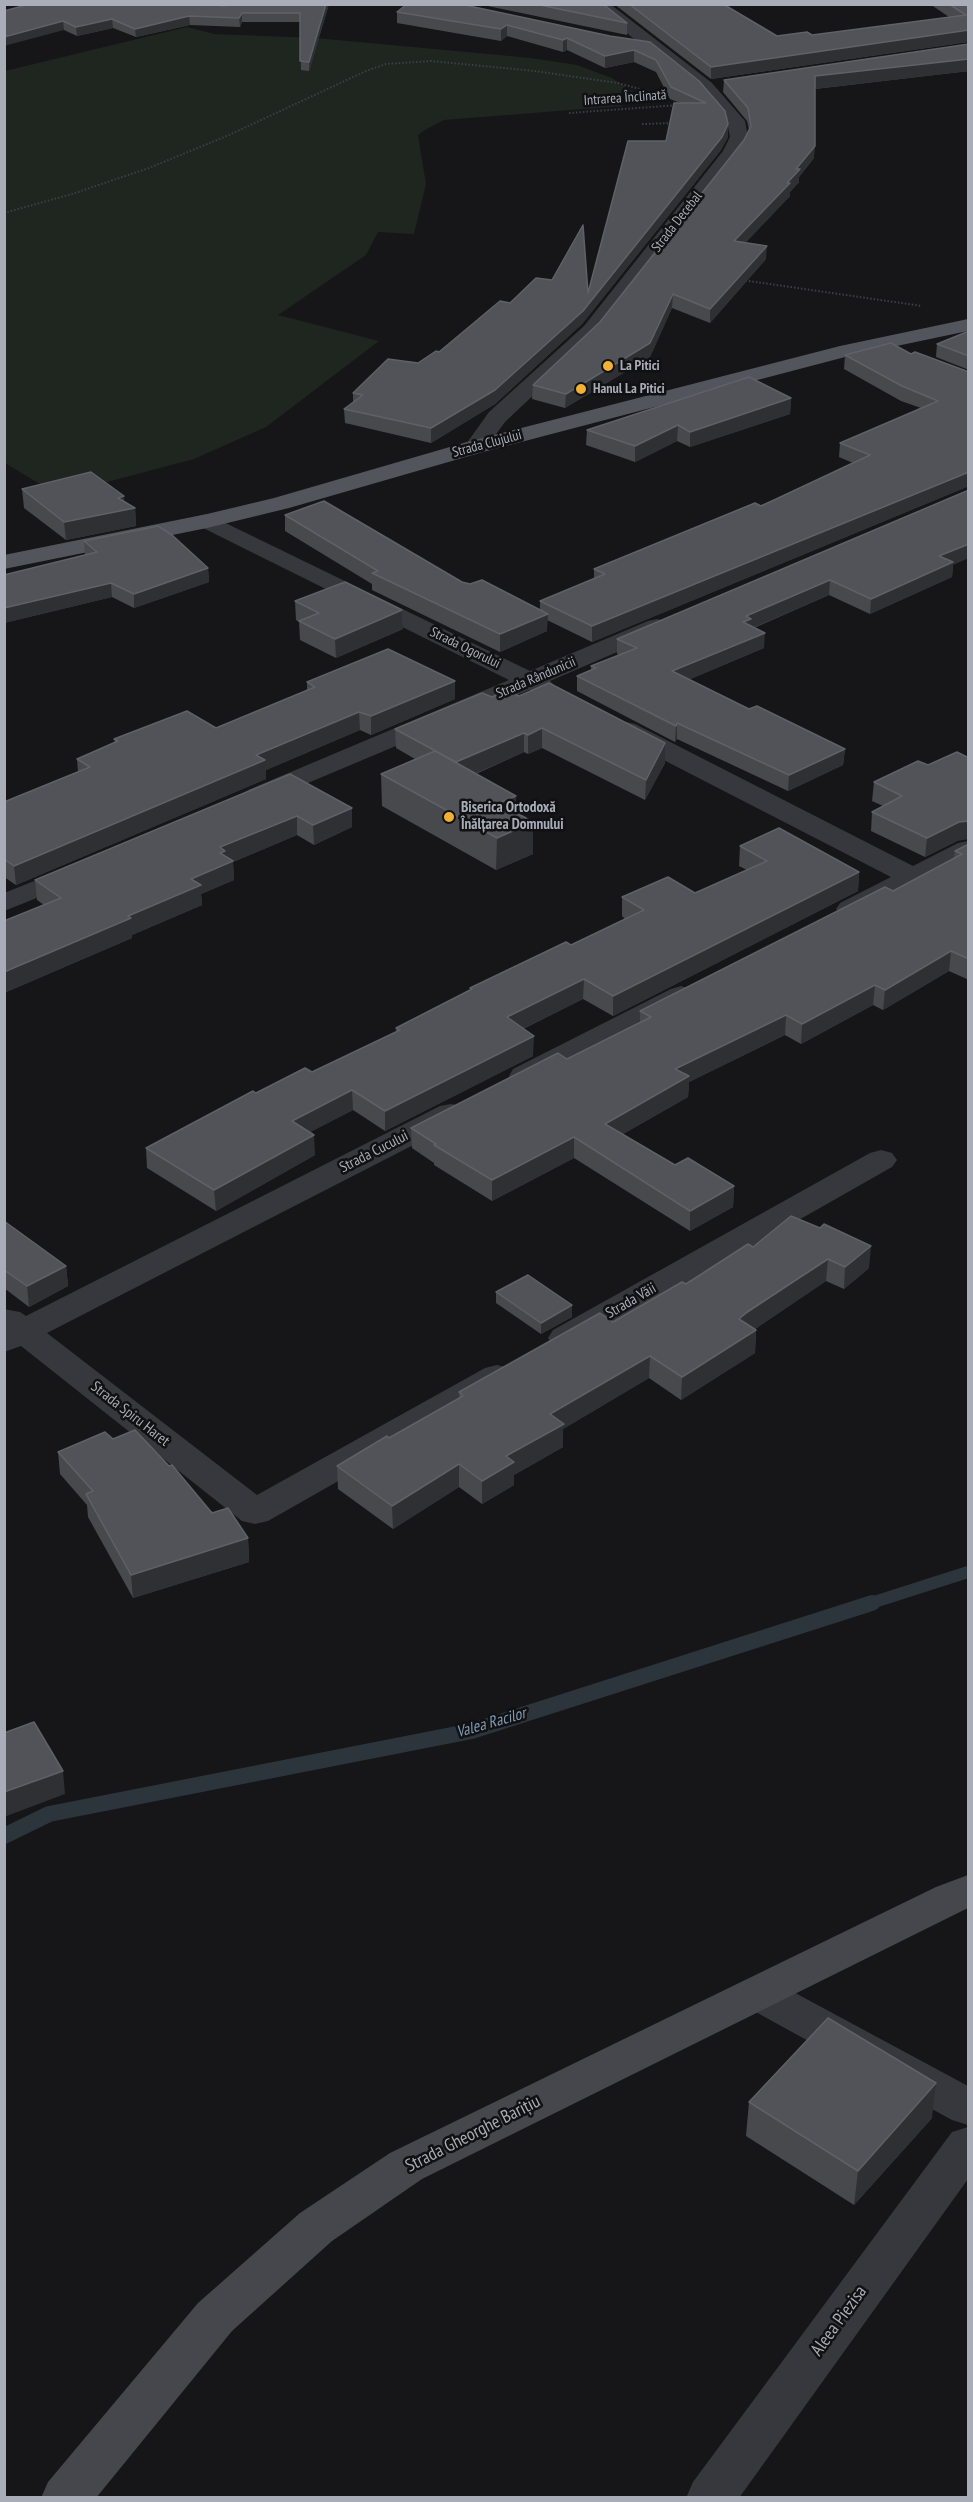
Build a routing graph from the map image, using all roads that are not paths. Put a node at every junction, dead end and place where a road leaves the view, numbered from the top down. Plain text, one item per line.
1 (598, 4) edge
2 (621, 42) edge
3 (656, 47) junction
4 (729, 84) edge
5 (706, 87) junction
6 (969, 325) edge
7 (877, 343) junction
8 (908, 355) edge
9 (475, 447) junction
10 (207, 521) junction
11 (4, 562) edge
12 (683, 615) edge
13 (530, 680) junction
14 (562, 697) edge
15 (604, 718) edge
16 (232, 807) edge
17 (969, 849) edge
18 (104, 861) edge
19 (913, 877) junction
20 (4, 903) edge
21 (825, 922) edge
22 (704, 984) edge
23 (881, 1160) dead end
24 (11, 1330) edge
25 (255, 1512) joint
26 (969, 1891) edge
27 (758, 1993) junction
28 (969, 2107) edge
29 (969, 2145) edge
30 (65, 2498) edge
31 (710, 2498) edge

1 - 3 street
2 - 3 street
3 - 5 street
4 - 5 street
5 - 9 street, Strada Decebal
6 - 7 main road, Strada Clujului
7 - 8 street
7 - 9 main road, Strada Clujului
9 - 10 main road, Strada Clujului
10 - 11 main road, Strada Clujului
10 - 13 street, Strada Ogorului
12 - 13 street, Strada Rândunicii
13 - 14 street, Strada Ogorului
13 - 16 street, Strada Rândunicii
15 - 19 street
17 - 19 street
18 - 20 street
19 - 21 street
22 - 24 street, Strada Cucului
23 - 25 street, Strada Văii
24 - 25 street, Strada Spiru Haret
26 - 27 main road, Strada Gheorghe Barițiu
27 - 28 street
27 - 30 main road, Strada Gheorghe Barițiu
29 - 31 street, Aleea Piezisa

